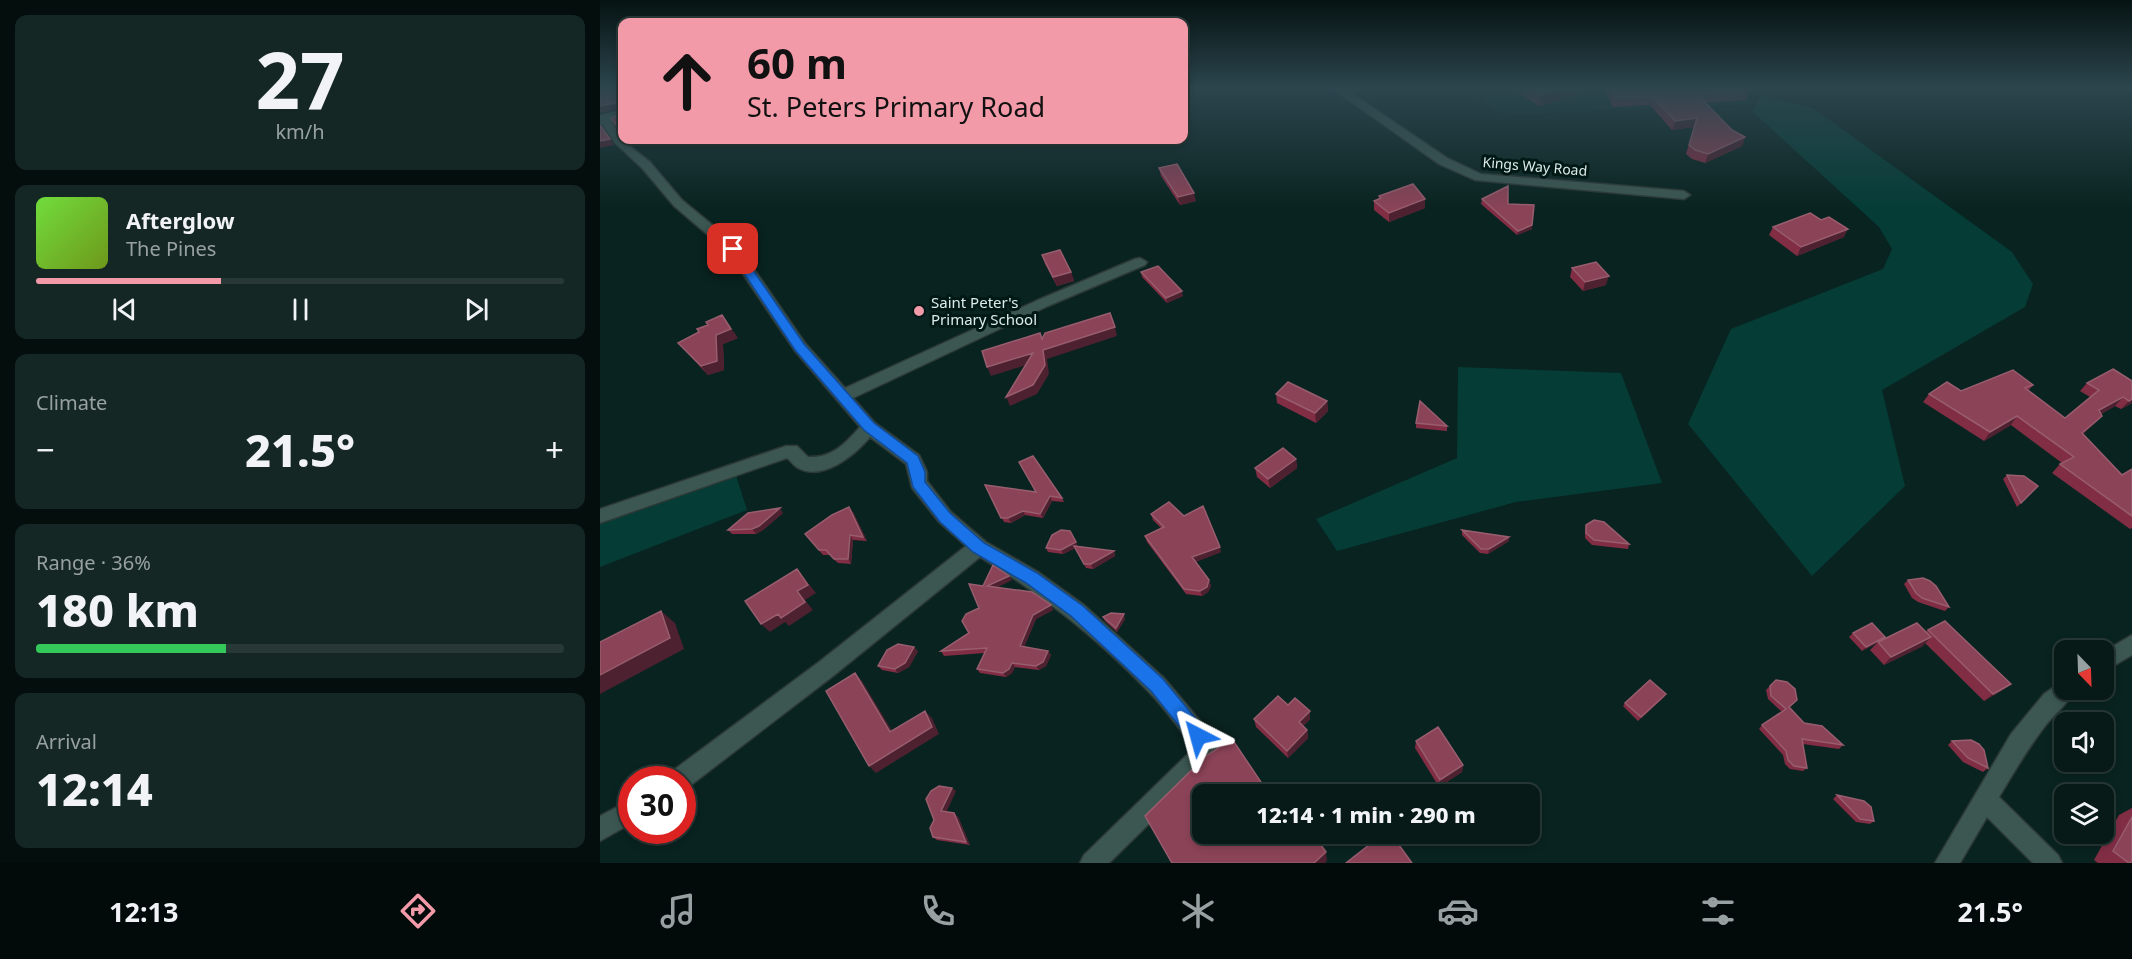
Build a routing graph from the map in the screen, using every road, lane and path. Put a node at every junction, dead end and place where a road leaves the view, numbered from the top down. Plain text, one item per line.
1 (1395, 128) edge
2 (622, 144) edge
3 (1684, 195) dead end
4 (1140, 262) dead end
5 (842, 396) junction
6 (869, 427) junction
7 (600, 516) edge
8 (979, 547) junction
9 (2132, 644) edge
10 (2114, 656) edge
11 (2054, 698) edge
12 (696, 767) edge
13 (1986, 800) junction
14 (618, 819) edge
15 (600, 830) edge
16 (1092, 863) edge
17 (1947, 863) edge
18 (2050, 863) edge

1 - 3 street, Kings Way Road
2 - 5 street
4 - 5 street
5 - 6 street
6 - 7 street
6 - 8 street
8 - 12 street
8 - 16 street
9 - 10 street
11 - 13 street
13 - 17 street
13 - 18 street
14 - 15 street

